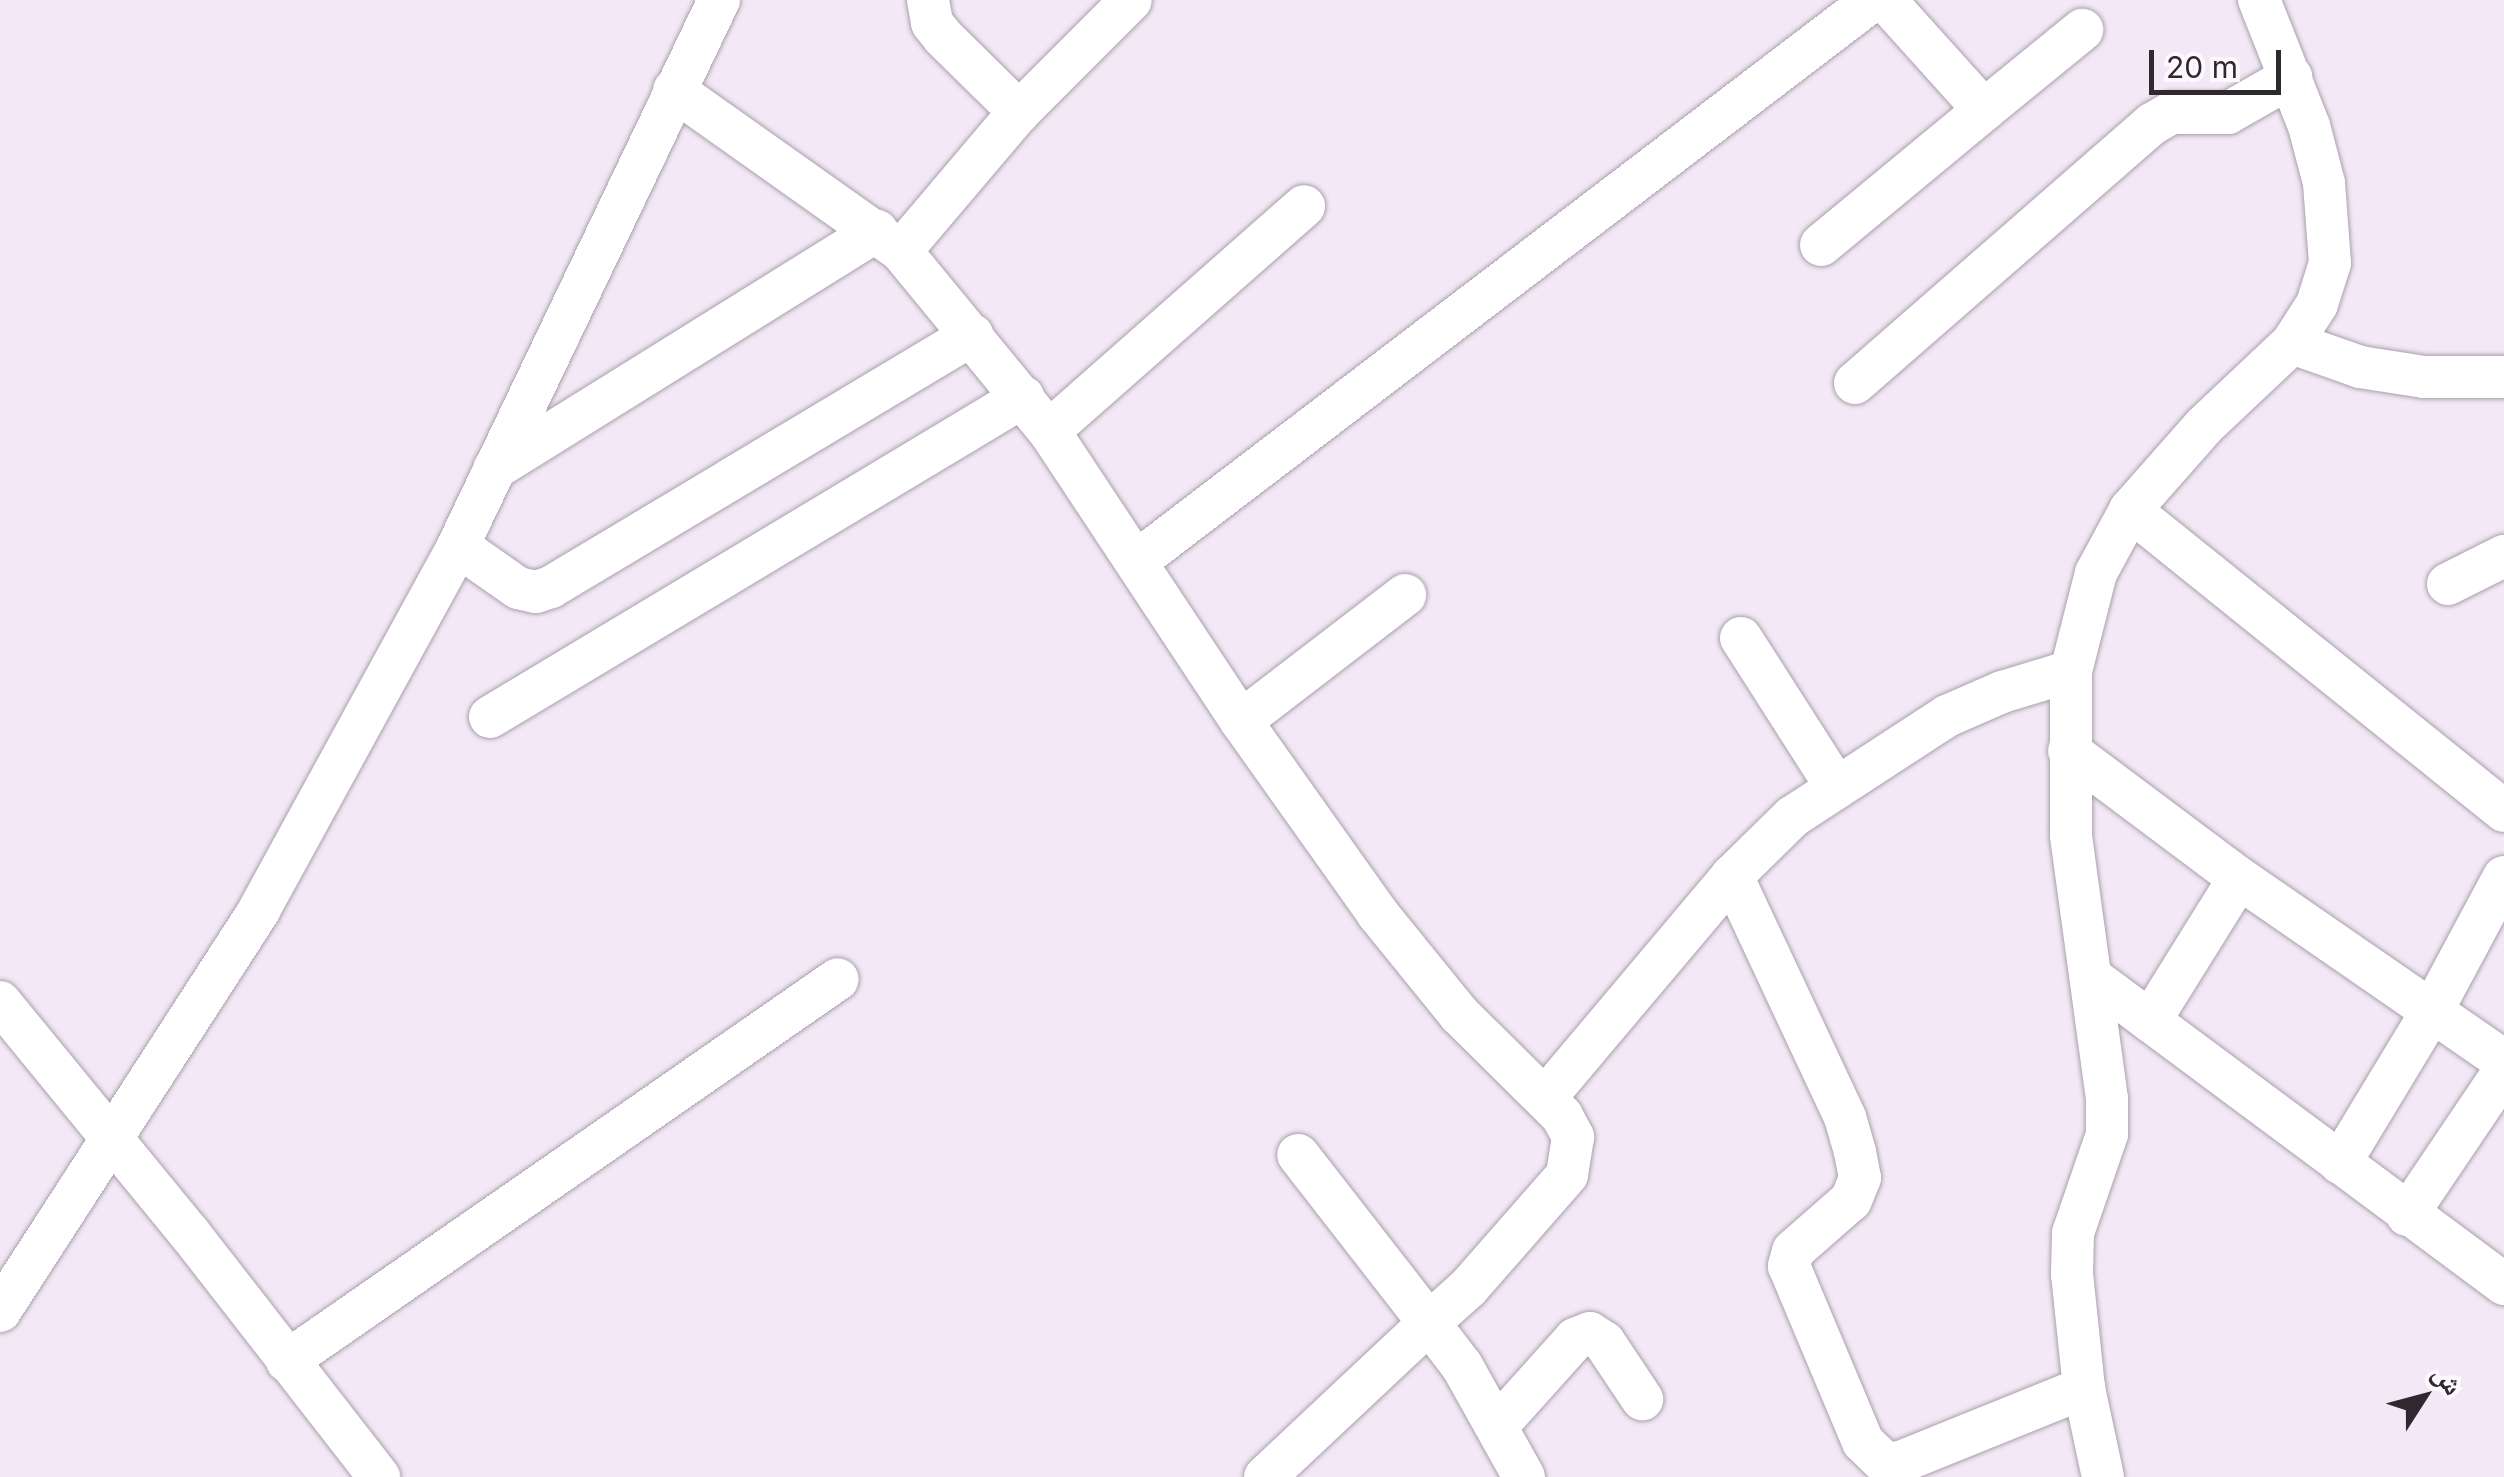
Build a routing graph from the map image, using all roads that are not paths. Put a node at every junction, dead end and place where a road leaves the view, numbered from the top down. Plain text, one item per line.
1 (719, 0) edge
2 (928, 0) edge
3 (1131, 0) edge
4 (1872, 0) edge
5 (1885, 0) edge
6 (2259, 0) edge
7 (2082, 30) dead end
8 (2291, 77) junction
9 (674, 90) junction
10 (1984, 110) junction
11 (1019, 112) junction
12 (1304, 206) dead end
13 (889, 241) junction
14 (1821, 245) dead end
15 (972, 336) junction
16 (2292, 343) junction
17 (2504, 378) edge
18 (1855, 383) dead end
19 (1023, 398) junction
20 (1049, 431) junction
21 (494, 469) junction
22 (2130, 510) junction
23 (458, 546) junction
24 (2504, 556) edge
25 (1137, 562) junction
26 (2448, 584) dead end
27 (1405, 595) dead end
28 (1741, 638) dead end
29 (2071, 671) junction
30 (490, 717) dead end
31 (1241, 721) junction
32 (2069, 751) junction
33 (1835, 785) junction
34 (2504, 811) edge
35 (1732, 876) junction
36 (2239, 878) junction
37 (2501, 891) edge
38 (2090, 977) junction
39 (838, 979) dead end
40 (0, 1002) edge
41 (2432, 1011) junction
42 (2150, 1021) junction
43 (2504, 1061) edge
44 (2504, 1072) edge
45 (1546, 1097) junction
46 (110, 1140) junction
47 (1298, 1155) dead end
48 (2340, 1163) junction
49 (2407, 1215) junction
50 (2504, 1284) edge
51 (0, 1311) edge
52 (1430, 1323) junction
53 (287, 1361) junction
54 (2084, 1388) junction
55 (1642, 1399) dead end
56 (1497, 1426) junction
57 (379, 1477) edge
58 (1266, 1477) edge
59 (1524, 1477) edge
60 (2103, 1477) edge

1 - 9 street
2 - 11 street
3 - 11 street
4 - 25 street
5 - 10 street
6 - 8 street
7 - 10 street
8 - 16 street
8 - 18 street
9 - 13 street
9 - 21 street
10 - 14 street
11 - 13 street
12 - 20 street
13 - 15 street
13 - 21 street
15 - 19 street
15 - 23 street
16 - 17 street
16 - 22 street
19 - 20 street
19 - 30 street
20 - 25 street
21 - 23 street
22 - 29 street
22 - 34 street
23 - 46 street
24 - 26 street
25 - 31 street
27 - 31 street
28 - 33 street
29 - 32 street
29 - 33 street
31 - 45 street
32 - 36 street
32 - 38 street
33 - 35 street
35 - 45 street
35 - 54 street
36 - 41 street
36 - 42 street
37 - 41 street
38 - 42 street
38 - 54 street
39 - 53 street
40 - 46 street
41 - 43 street
41 - 48 street
42 - 48 street
44 - 49 street
45 - 52 street
46 - 51 street
46 - 53 street
47 - 52 street
48 - 49 street
49 - 50 street
52 - 56 street
52 - 58 street
53 - 57 street
54 - 60 street
55 - 56 street
56 - 59 street

